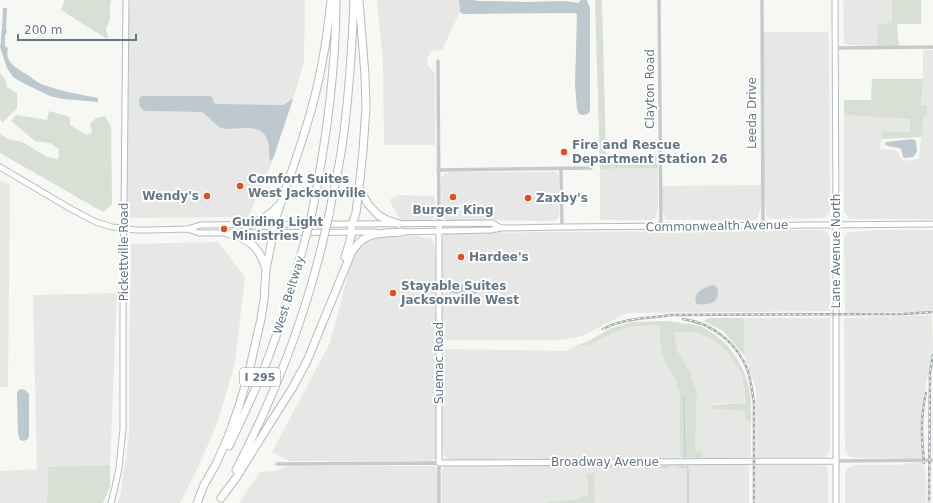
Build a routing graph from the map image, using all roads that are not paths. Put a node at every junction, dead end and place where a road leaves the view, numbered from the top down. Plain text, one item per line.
1 (126, 0) edge
2 (331, 0) edge
3 (336, 0) edge
4 (354, 0) edge
5 (359, 0) edge
6 (659, 0) edge
7 (762, 0) edge
8 (835, 0) edge
9 (933, 47) edge
10 (835, 48) junction
11 (438, 61) dead end
12 (0, 167) edge
13 (591, 168) dead end
14 (561, 169) junction
15 (438, 170) junction
16 (359, 188) junction
17 (282, 201) junction
18 (352, 224) junction
19 (399, 224) junction
20 (439, 224) junction
21 (933, 224) edge
22 (249, 225) junction
23 (762, 225) junction
24 (836, 225) junction
25 (562, 226) junction
26 (661, 226) junction
27 (502, 228) junction
28 (124, 229) junction
29 (188, 229) junction
30 (274, 229) junction
31 (438, 231) junction
32 (351, 232) junction
33 (401, 232) junction
34 (227, 233) junction
35 (266, 269) junction
36 (328, 310) junction
37 (933, 460) edge
38 (836, 461) junction
39 (439, 463) junction
40 (277, 464) dead end
41 (220, 501) edge
42 (110, 503) edge
43 (197, 503) edge
44 (439, 503) edge
45 (836, 503) edge

1 - 28 main road, Pickettville Road
2 - 17 highway
3 - 43 highway, West Beltway / I 295, bridge
4 - 41 highway, West Beltway / I 295, bridge
5 - 16 highway
6 - 26 street, Clayton Road
7 - 23 street, Leeda Drive
8 - 10 main road, Lane Avenue North
9 - 10 street
10 - 24 main road, Lane Avenue North
11 - 15 street
12 - 28 main road, Commonwealth Avenue
13 - 14 street
14 - 15 street
14 - 25 street
15 - 20 street
16 - 18 highway
16 - 19 highway
17 - 22 highway
17 - 30 highway
18 - 19 main road, Commonwealth Avenue
18 - 30 main road, Commonwealth Avenue
18 - 32 highway
19 - 20 main road, Commonwealth Avenue
20 - 27 main road, Commonwealth Avenue
20 - 31 main road, Suemac Road
21 - 24 main road, Commonwealth Avenue
22 - 29 main road, Commonwealth Avenue
22 - 30 main road, Commonwealth Avenue
23 - 24 main road, Commonwealth Avenue
23 - 26 main road, Commonwealth Avenue
24 - 38 main road, Lane Avenue North
25 - 26 main road, Commonwealth Avenue
25 - 27 main road, Commonwealth Avenue
27 - 31 main road, Commonwealth Avenue
28 - 29 main road, Commonwealth Avenue
28 - 42 main road, Pickettville Road
29 - 34 main road, Commonwealth Avenue
30 - 32 main road, Commonwealth Avenue
30 - 34 main road, Commonwealth Avenue
30 - 35 highway
31 - 33 main road, Commonwealth Avenue
31 - 39 main road, Suemac Road
32 - 33 main road, Commonwealth Avenue
32 - 36 highway
33 - 36 highway
34 - 35 highway
35 - 43 highway
36 - 41 highway
37 - 38 street, Broadway Avenue
38 - 39 main road, Broadway Avenue
38 - 45 main road, Lane Avenue North
39 - 40 street, Broadway Avenue
39 - 44 street, Suemac Road

